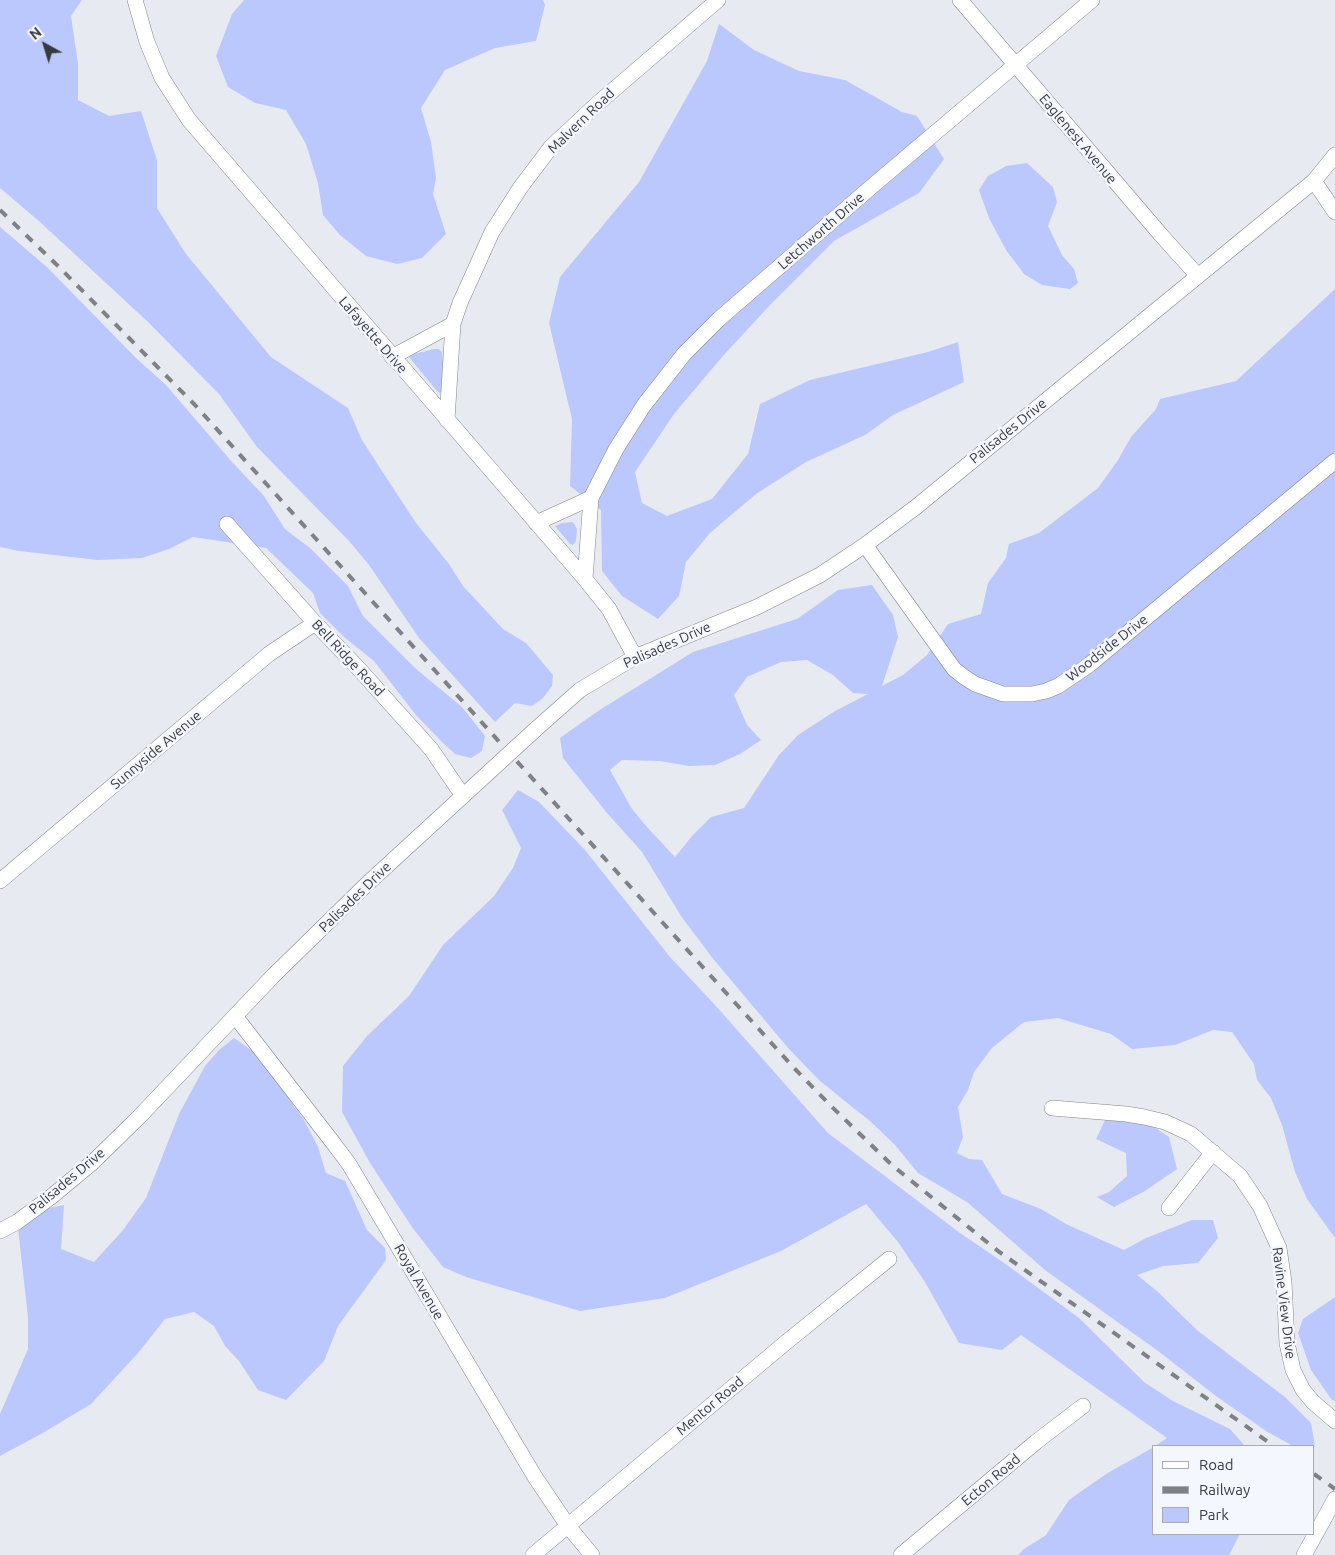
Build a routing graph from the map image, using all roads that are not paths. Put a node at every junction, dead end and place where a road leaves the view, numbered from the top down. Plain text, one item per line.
1 (135, 0) edge
2 (718, 0) edge
3 (960, 0) edge
4 (1092, 0) edge
5 (1015, 64) junction
6 (1335, 155) edge
7 (1314, 181) junction
8 (1335, 212) edge
9 (1198, 276) junction
10 (453, 324) junction
11 (392, 357) junction
12 (447, 420) junction
13 (1335, 461) edge
14 (591, 498) junction
15 (536, 523) junction
16 (227, 524) dead end
17 (865, 545) junction
18 (585, 579) junction
19 (315, 623) junction
20 (635, 656) junction
21 (462, 796) junction
22 (0, 881) edge
23 (235, 1016) junction
24 (1052, 1108) dead end
25 (1213, 1152) junction
26 (1169, 1208) dead end
27 (0, 1231) edge
28 (889, 1259) dead end
29 (1083, 1406) dead end
30 (1335, 1421) edge
31 (1335, 1499) edge
32 (568, 1526) junction
33 (533, 1555) edge
34 (592, 1555) edge
35 (901, 1555) edge
36 (1304, 1555) edge

1 - 11 street, Lafayette Drive
2 - 10 street, Malvern Road
3 - 5 street, Eaglenest Avenue
4 - 5 street, Letchworth Drive
5 - 9 street, Eaglenest Avenue
5 - 14 street, Letchworth Drive
6 - 7 street, Palisades Drive
7 - 8 street
7 - 9 street, Palisades Drive
9 - 17 street, Palisades Drive
10 - 11 street
10 - 12 street, Malvern Road
11 - 12 street, Lafayette Drive
12 - 15 street, Lafayette Drive
13 - 17 street, Woodside Drive
14 - 15 street
14 - 18 street, Letchworth Drive
15 - 18 street, Lafayette Drive
16 - 19 street, Bell Ridge Road
17 - 20 street, Palisades Drive
18 - 20 street, Lafayette Drive
19 - 21 street, Bell Ridge Road
19 - 22 street, Sunnyside Avenue
20 - 21 street, Palisades Drive, bridge
21 - 23 street, Palisades Drive
23 - 27 street, Palisades Drive
23 - 32 street, Royal Avenue
24 - 25 street, Ravine View Drive
25 - 26 street
25 - 30 street, Ravine View Drive
28 - 32 street, Mentor Road
29 - 35 street, Ecton Road
31 - 36 street
32 - 33 street, Mentor Road
32 - 34 street, Royal Avenue

